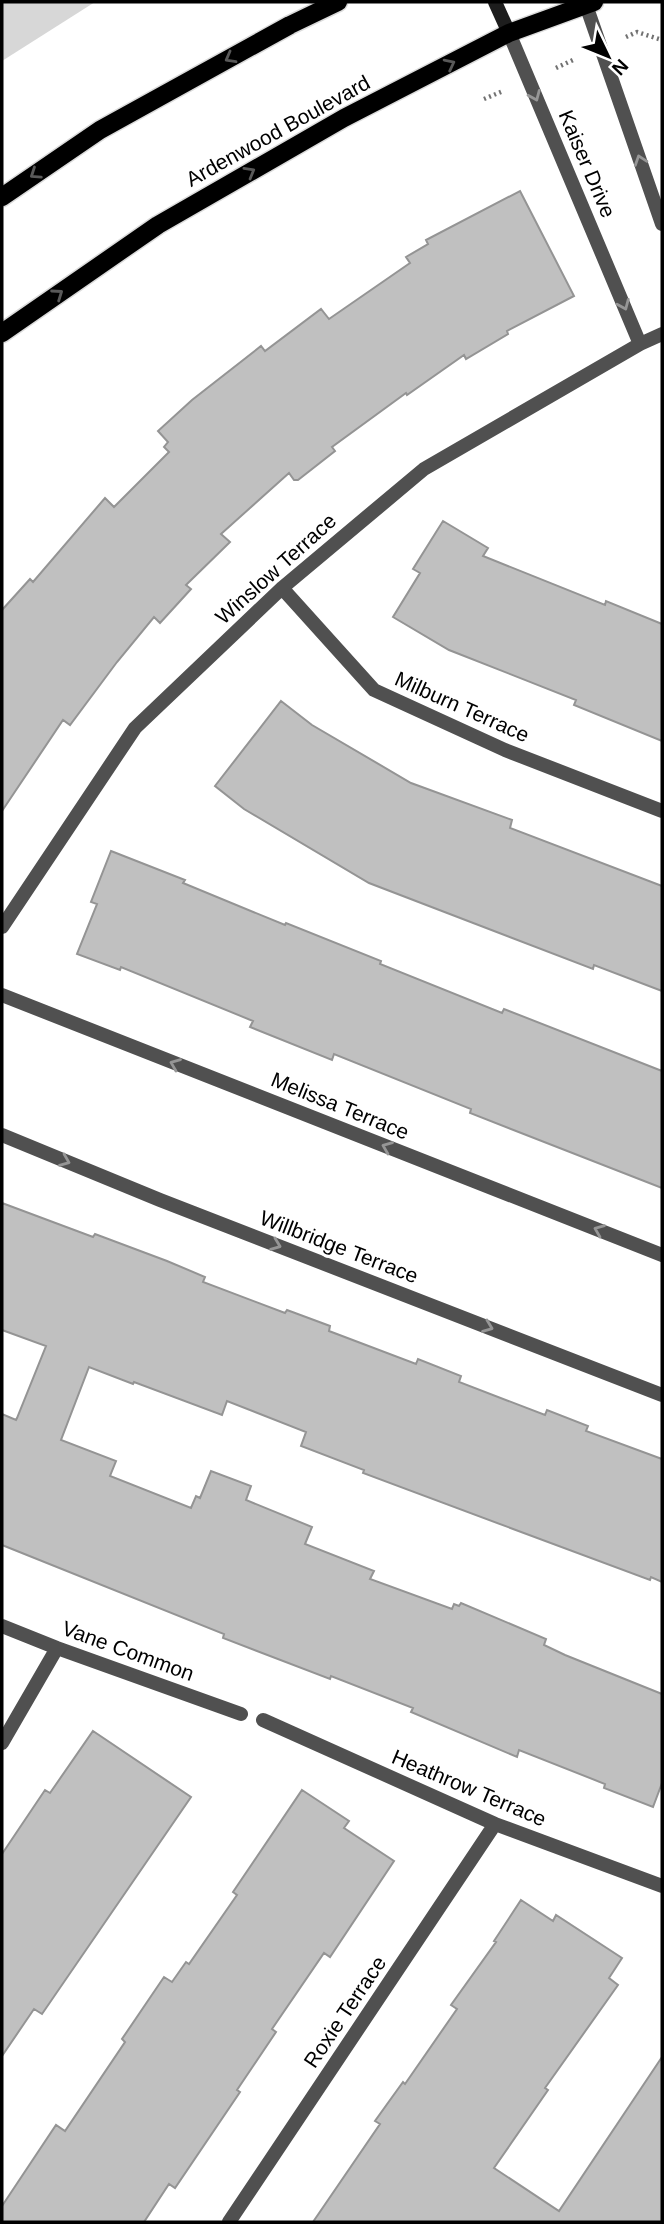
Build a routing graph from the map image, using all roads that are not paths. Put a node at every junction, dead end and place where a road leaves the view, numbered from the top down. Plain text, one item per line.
1 (338, 2) edge
2 (495, 2) edge
3 (588, 3) edge
4 (509, 33) junction
5 (2, 197) edge
6 (662, 224) edge
7 (2, 333) edge
8 (662, 334) edge
9 (640, 344) junction
10 (282, 588) junction
11 (662, 811) edge
12 (2, 927) edge
13 (2, 995) edge
14 (2, 1135) edge
15 (662, 1255) edge
16 (662, 1395) edge
17 (2, 1626) edge
18 (57, 1648) junction
19 (241, 1714) dead end
20 (263, 1720) dead end
21 (2, 1743) edge
22 (495, 1824) junction
23 (662, 1886) edge
24 (229, 2222) edge

1 -> 5 main road
2 - 4 street, Kaiser Drive
3 - 4 main road, Ardenwood Boulevard
6 -> 3 street
7 -> 4 main road, Ardenwood Boulevard
4 -> 9 street, Kaiser Drive
8 - 9 street, Winslow Terrace
9 - 10 street, Winslow Terrace
10 - 11 street, Milburn Terrace
10 - 12 street, Winslow Terrace
15 -> 13 street, Melissa Terrace
14 -> 16 street, Willbridge Terrace
17 - 18 street, Vane Common
18 - 19 street, Vane Common
18 - 21 street
20 - 22 street, Heathrow Terrace
22 - 23 street, Heathrow Terrace
22 - 24 street, Roxie Terrace

